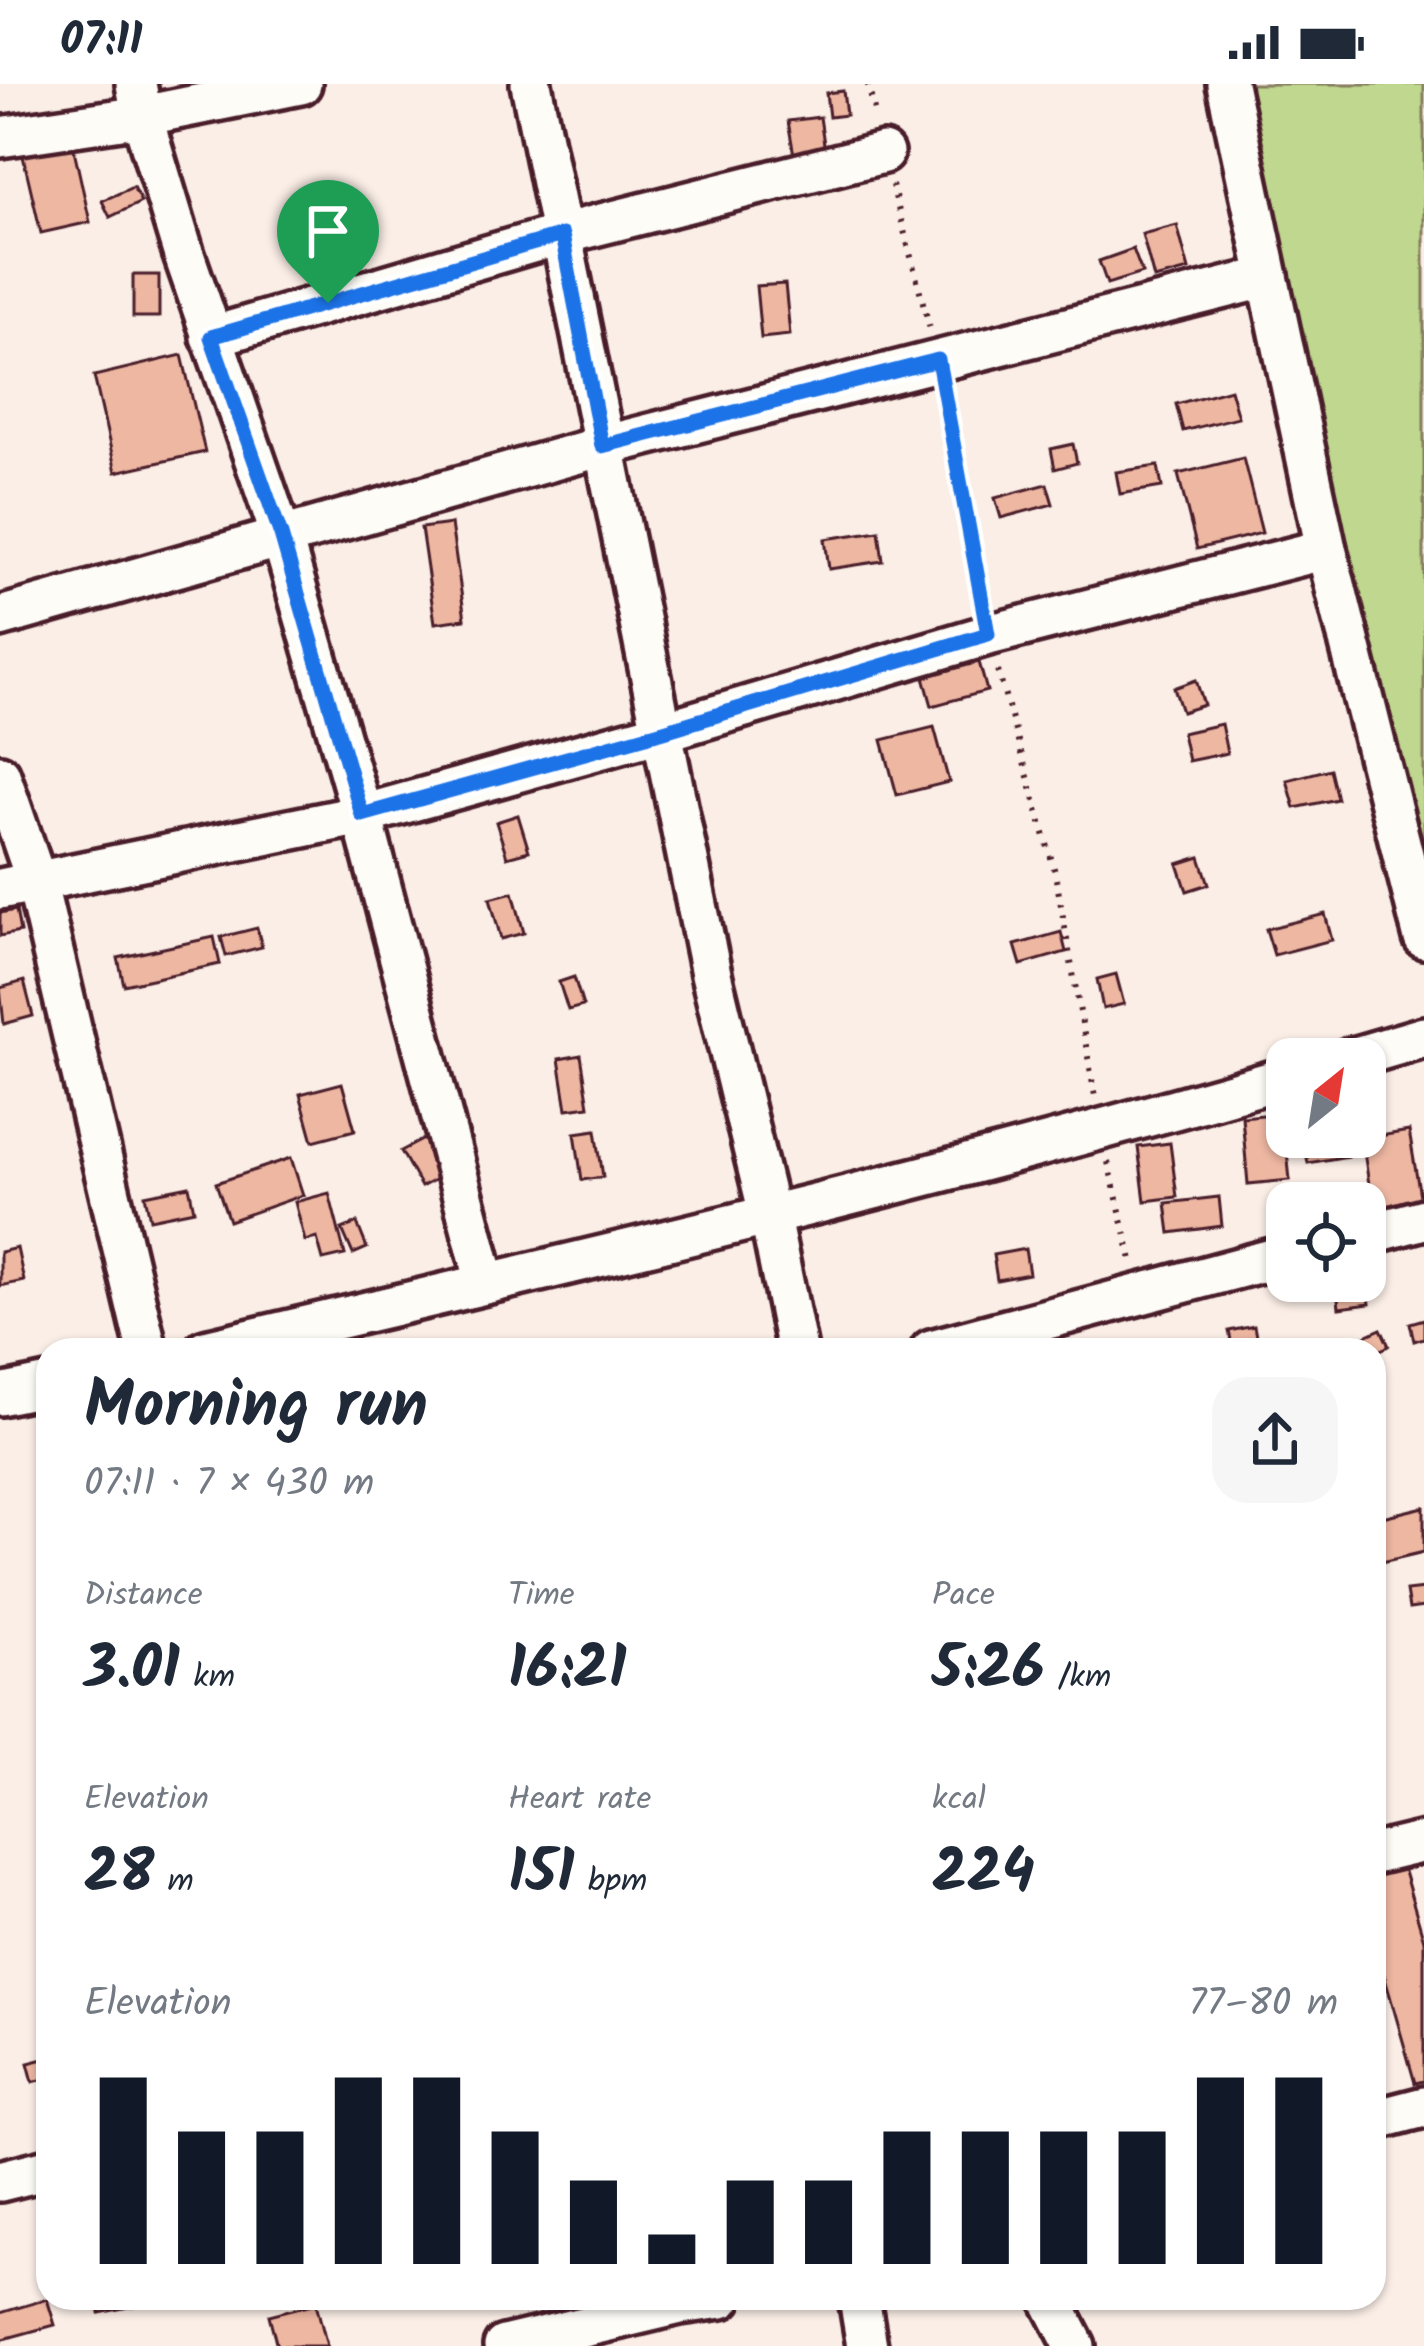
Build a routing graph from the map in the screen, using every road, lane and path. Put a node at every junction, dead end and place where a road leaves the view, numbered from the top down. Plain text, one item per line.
1 (301, 84) edge
2 (531, 84) edge
3 (868, 84) edge
4 (1227, 84) edge
5 (139, 100) edge
6 (0, 137) edge
7 (883, 153) junction
8 (562, 235) junction
9 (1268, 277) junction
10 (211, 337) junction
11 (938, 360) junction
12 (602, 446) junction
13 (281, 535) junction
14 (1326, 548) junction
15 (0, 617) edge
16 (988, 634) junction
17 (664, 731) junction
18 (0, 775) edge
19 (362, 815) junction
20 (18, 885) edge
21 (1424, 938) edge
22 (1424, 1037) edge
23 (1386, 1048) edge
24 (1266, 1083) edge
25 (1101, 1131) junction
26 (770, 1218) junction
27 (1424, 1220) edge
28 (1386, 1229) edge
29 (1266, 1260) edge
30 (486, 1283) junction
31 (1140, 1292) junction
32 (144, 1338) edge
33 (255, 1338) edge
34 (794, 1338) edge
35 (974, 1338) edge
36 (36, 1388) edge
37 (0, 1395) edge
38 (1424, 1841) edge
39 (1386, 1851) edge
40 (1424, 2107) edge
41 (1386, 2117) edge
42 (2, 2166) edge
43 (36, 2168) edge
44 (655, 2310) edge
45 (861, 2310) edge
46 (1056, 2310) edge
47 (504, 2346) edge
48 (867, 2346) edge
49 (1075, 2346) edge

1 - 5 street
2 - 8 street
3 - 7 path
4 - 9 street
5 - 6 street
5 - 10 street
7 - 8 street
7 - 11 path
8 - 10 street
8 - 12 street
9 - 11 street
9 - 14 street
10 - 13 street
11 - 12 street
11 - 16 path
12 - 13 street
12 - 17 street
13 - 15 street
13 - 19 street
14 - 16 street
14 - 21 street
16 - 17 street
16 - 25 path
17 - 19 street
17 - 26 street
18 - 20 street
19 - 20 street
19 - 30 street
20 - 32 street
22 - 23 street
24 - 25 street
25 - 26 street
25 - 31 path
26 - 30 street
26 - 34 street
27 - 28 street
29 - 31 street
30 - 33 street
31 - 35 street
36 - 37 street
38 - 39 street
40 - 41 street
42 - 43 street
44 - 47 street
45 - 48 street
46 - 49 street

